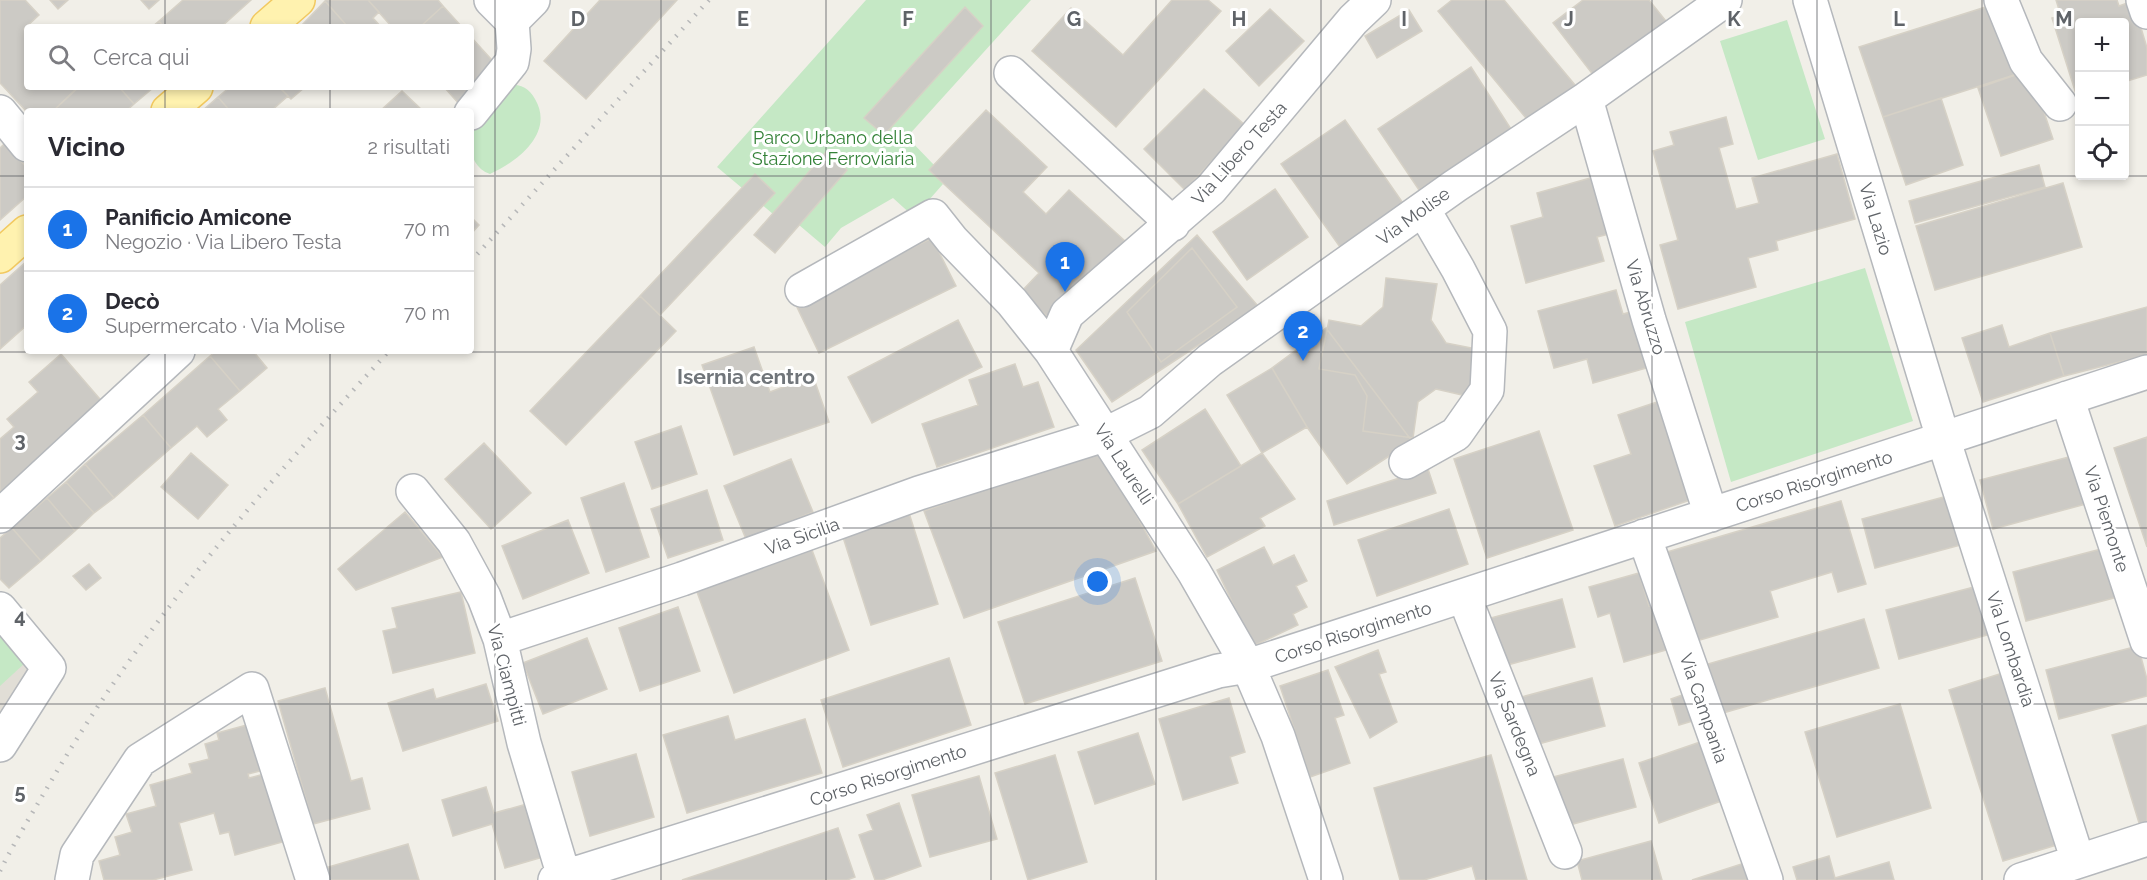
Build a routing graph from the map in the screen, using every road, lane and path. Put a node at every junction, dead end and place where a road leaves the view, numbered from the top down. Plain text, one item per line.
1 (298, 0) edge
2 (1374, 0) edge
3 (1725, 0) edge
4 (1810, 0) edge
5 (2001, 0) edge
6 (2143, 0) edge
7 (512, 7) edge
8 (2147, 12) edge
9 (270, 24) edge
10 (1011, 73) dead end
11 (192, 90) edge
12 (1586, 99) junction
13 (2060, 104) dead end
14 (172, 108) edge
15 (474, 108) edge
16 (0, 112) edge
17 (24, 141) edge
18 (1423, 209) junction
19 (1173, 224) junction
20 (24, 235) edge
21 (0, 256) edge
22 (802, 290) dead end
23 (1051, 351) junction
24 (174, 354) edge
25 (2147, 372) edge
26 (2067, 398) junction
27 (1104, 435) junction
28 (1943, 438) junction
29 (1406, 462) dead end
30 (413, 491) dead end
31 (1711, 514) junction
32 (0, 516) edge
33 (1644, 536) junction
34 (1464, 596) junction
35 (0, 609) edge
36 (500, 639) junction
37 (2147, 641) edge
38 (1248, 666) junction
39 (0, 745) edge
40 (2147, 839) edge
41 (1565, 852) dead end
42 (2078, 861) junction
43 (561, 879) edge
44 (72, 880) edge
45 (313, 880) edge
46 (1326, 880) edge
47 (1766, 880) edge
48 (2021, 880) edge

1 - 9 main road
2 - 19 street, Via Libero Testa
3 - 12 street, Via Molise
4 - 28 street, Via Lazio
5 - 13 street
6 - 8 street
7 - 15 street
10 - 19 street
11 - 14 main road
12 - 18 street, Via Molise
12 - 31 street, Via Abruzzo
16 - 17 street
18 - 27 street, Via Molise
18 - 29 street
19 - 23 street, Via Libero Testa
20 - 21 main road
22 - 23 street, Via Laurelli
23 - 27 street, Via Laurelli
24 - 32 street
25 - 26 street, Corso Risorgimento
26 - 28 street, Corso Risorgimento
26 - 37 street, Via Piemonte
27 - 36 street, Via Sicilia
27 - 38 street, Via Laurelli
28 - 31 street, Corso Risorgimento
28 - 42 street, Via Lombardia
30 - 36 street, Via Ciampitti
31 - 33 street, Corso Risorgimento
33 - 34 street, Corso Risorgimento
33 - 47 street, Via Campania
34 - 38 street, Corso Risorgimento
34 - 41 street, Via Sardegna
35 - 39 street
36 - 43 street, Via Ciampitti
38 - 43 street, Corso Risorgimento
38 - 46 street, Via Laurelli
40 - 42 street
42 - 48 street
44 - 45 street

